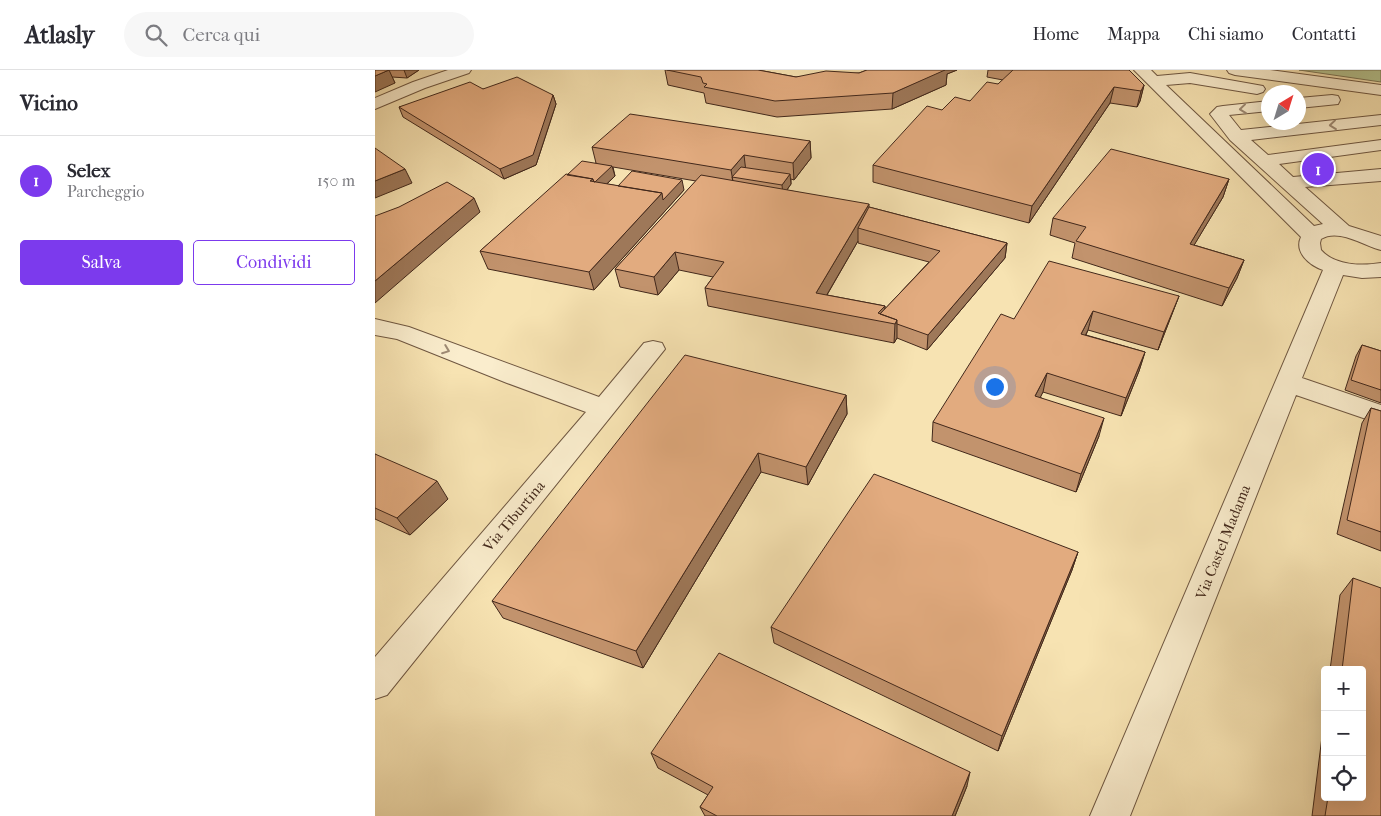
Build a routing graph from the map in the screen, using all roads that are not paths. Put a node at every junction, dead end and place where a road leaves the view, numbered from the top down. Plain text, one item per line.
1 (1235, 70) edge
2 (456, 71) edge
3 (1147, 75) edge
4 (1381, 90) edge
5 (1261, 96) edge
6 (1306, 96) edge
7 (1331, 100) junction
8 (1261, 102) edge
9 (1306, 102) edge
10 (375, 104) edge
11 (1381, 107) edge
12 (1381, 120) edge
13 (1236, 136) junction
14 (1381, 146) edge
15 (1263, 160) junction
16 (1381, 174) edge
17 (1288, 183) junction
18 (1341, 230) junction
19 (1312, 236) junction
20 (1380, 242) edge
21 (1335, 267) junction
22 (1381, 270) edge
23 (375, 327) edge
24 (653, 349) dead end
25 (1289, 382) junction
26 (603, 408) junction
27 (1372, 412) edge
28 (375, 683) edge
29 (1110, 816) edge

1 - 4 street
2 - 10 street
3 - 5 street
3 - 19 street
6 - 7 street
7 - 9 street
7 - 11 street
8 -> 13 street
12 -> 13 street
13 - 15 street
14 - 15 street
15 - 17 street
16 - 17 street
17 - 18 street
18 - 19 street
18 - 20 street
19 - 21 street
21 - 22 street
21 - 25 street, Via Castel Madama
23 -> 26 street
24 - 26 street, Via Tiburtina
25 - 27 street
25 - 29 street, Via Castel Madama
26 - 28 street, Via Tiburtina

